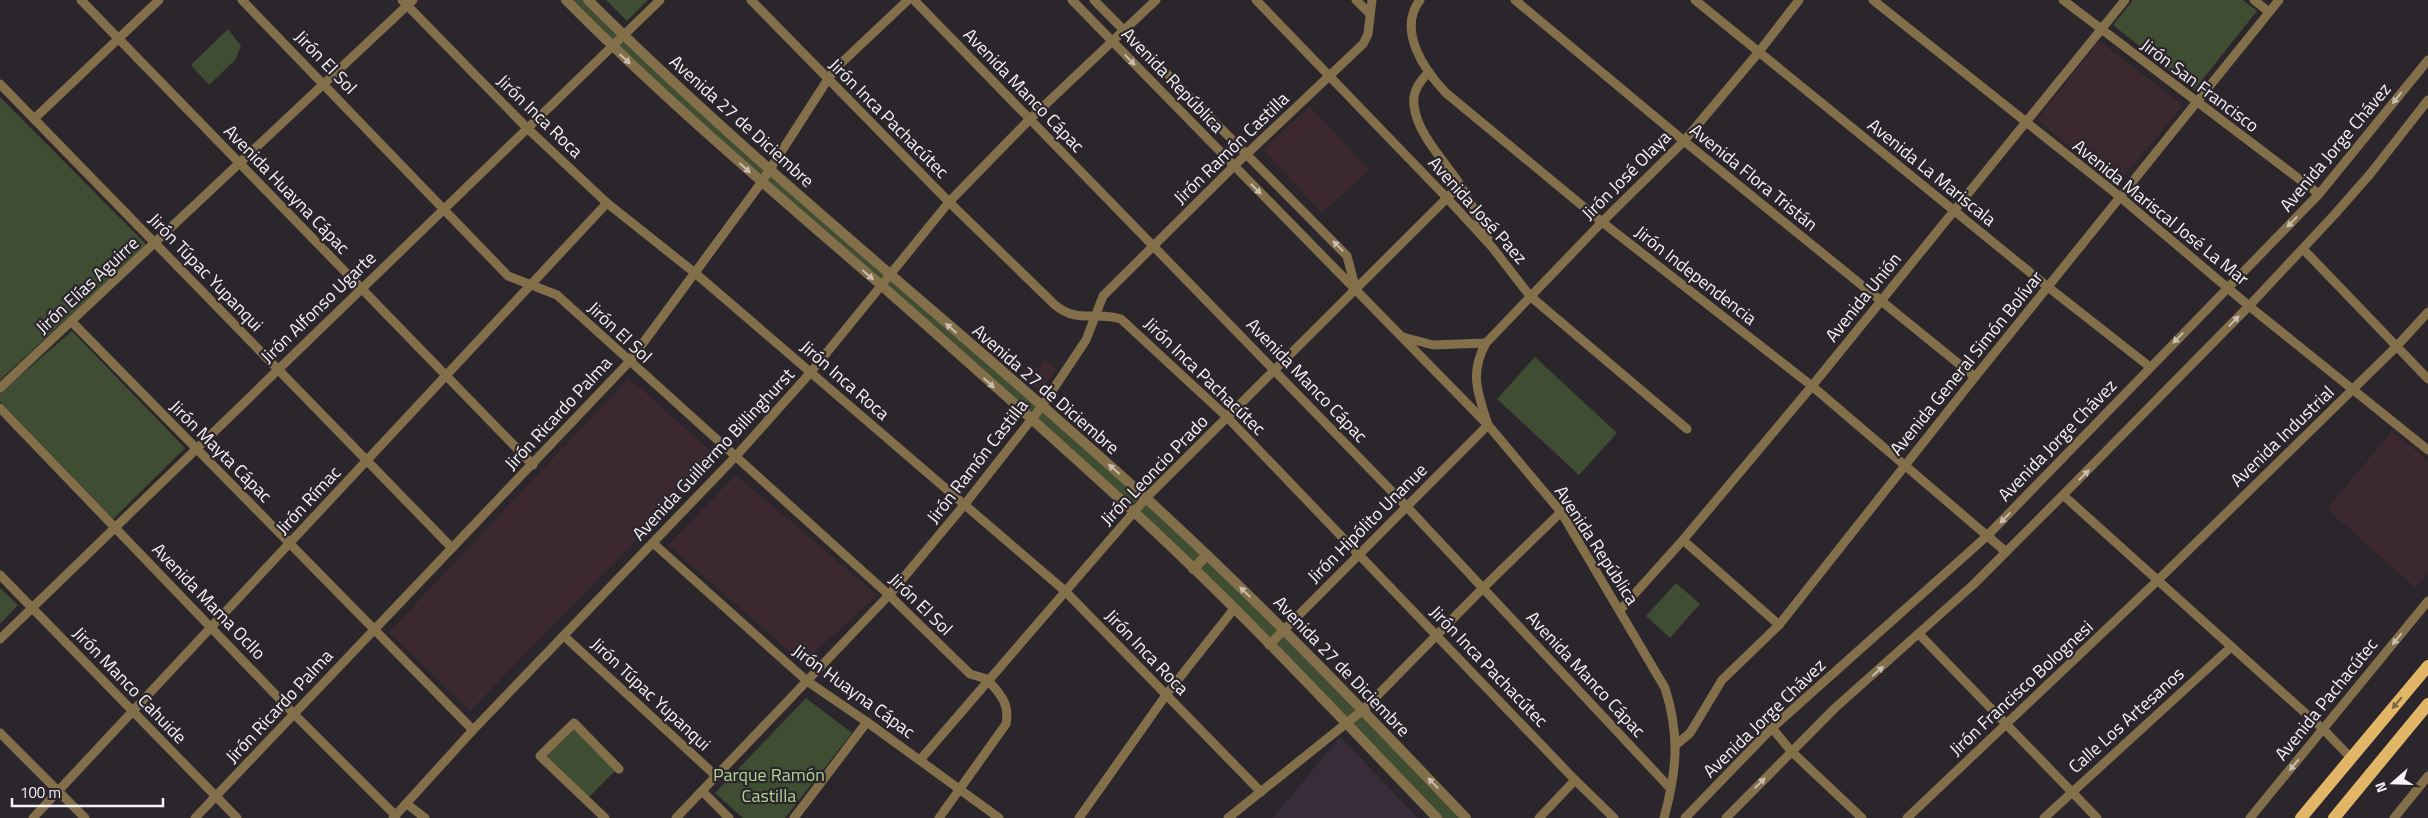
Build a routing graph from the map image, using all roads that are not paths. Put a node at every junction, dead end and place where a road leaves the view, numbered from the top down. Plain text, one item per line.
1 (81, 0) edge
2 (160, 0) edge
3 (242, 0) edge
4 (566, 0) edge
5 (588, 0) edge
6 (660, 0) edge
7 (751, 0) edge
8 (908, 0) edge
9 (914, 0) edge
10 (1072, 0) edge
11 (1094, 0) edge
12 (1156, 0) edge
13 (1256, 0) edge
14 (1356, 0) edge
15 (1372, 0) edge
16 (1420, 0) edge
17 (1515, 0) edge
18 (1695, 0) edge
19 (1799, 0) edge
20 (1873, 0) edge
21 (2063, 0) edge
22 (2125, 0) edge
23 (2254, 0) edge
24 (2279, 0) edge
25 (408, 2) edge
26 (2269, 12) junction
27 (1370, 14) junction
28 (1124, 30) junction
29 (2101, 30) junction
30 (623, 35) junction
31 (119, 39) junction
32 (1112, 42) junction
33 (611, 46) junction
34 (1758, 52) junction
35 (2428, 60) edge
36 (1429, 72) junction
37 (1331, 77) junction
38 (828, 80) junction
39 (0, 84) edge
40 (325, 84) junction
41 (2428, 100) edge
42 (2197, 103) junction
43 (34, 119) junction
44 (1029, 120) junction
45 (2025, 123) junction
46 (527, 128) junction
47 (1684, 141) junction
48 (1247, 154) junction
49 (240, 163) junction
50 (1234, 166) junction
51 (770, 169) junction
52 (761, 183) junction
53 (1460, 185) junction
54 (2320, 194) junction
55 (2119, 196) junction
56 (1448, 198) junction
57 (949, 202) junction
58 (607, 203) junction
59 (444, 208) junction
60 (1953, 211) junction
61 (1602, 222) junction
62 (155, 244) junction
63 (1153, 247) junction
64 (1492, 247) junction
65 (2303, 249) junction
66 (695, 273) junction
67 (890, 276) junction
68 (531, 285) junction
69 (882, 286) junction
70 (2228, 286) junction
71 (2048, 287) junction
72 (362, 288) junction
73 (1356, 290) junction
74 (1530, 296) junction
75 (1882, 300) junction
76 (2249, 306) junction
77 (2428, 312) edge
78 (1097, 315) junction
79 (72, 322) junction
80 (1401, 336) junction
81 (1486, 343) junction
82 (2396, 347) junction
83 (629, 362) junction
84 (2150, 367) junction
85 (278, 369) junction
86 (1275, 370) junction
87 (811, 372) junction
88 (446, 375) junction
89 (1975, 377) junction
90 (2428, 379) edge
91 (1812, 386) junction
92 (0, 388) edge
93 (2354, 388) junction
94 (1042, 406) junction
95 (0, 408) edge
96 (1227, 417) junction
97 (1030, 420) junction
98 (1488, 425) junction
99 (1687, 429) dead end
100 (196, 449) junction
101 (2428, 450) edge
102 (736, 456) junction
103 (367, 460) junction
104 (533, 465) junction
105 (1905, 465) junction
106 (2063, 496) junction
107 (1146, 498) junction
108 (965, 504) junction
109 (1407, 506) junction
110 (1134, 512) junction
111 (1561, 512) junction
112 (115, 527) junction
113 (1988, 536) junction
114 (1683, 540) junction
115 (289, 543) junction
116 (652, 543) junction
117 (452, 548) junction
118 (2006, 551) junction
119 (1359, 554) junction
120 (1207, 555) junction
121 (1193, 570) junction
122 (0, 575) edge
123 (2157, 581) junction
124 (1484, 587) junction
125 (1065, 591) junction
126 (889, 595) junction
127 (2428, 601) edge
128 (32, 608) junction
129 (1621, 609) junction
130 (1233, 610) junction
131 (1779, 625) junction
132 (212, 626) junction
133 (374, 629) junction
134 (1284, 629) junction
135 (1437, 634) junction
136 (1919, 634) junction
137 (564, 636) junction
138 (0, 639) edge
139 (1269, 645) junction
140 (2230, 648) junction
141 (2428, 666) edge
142 (987, 679) junction
143 (807, 681) junction
144 (1166, 695) junction
145 (2428, 704) edge
146 (1363, 710) junction
147 (132, 711) junction
148 (294, 715) junction
149 (867, 722) junction
150 (1346, 724) junction
151 (2006, 724) junction
152 (1772, 728) junction
153 (473, 730) junction
154 (2324, 730) junction
155 (0, 733) edge
156 (1677, 744) junction
157 (1791, 751) junction
158 (2351, 758) junction
159 (920, 760) junction
160 (619, 769) dead end
161 (716, 776) junction
162 (2428, 776) edge
163 (1574, 780) junction
164 (1670, 788) junction
165 (961, 789) junction
166 (58, 791) junction
167 (702, 791) junction
168 (2071, 791) junction
169 (1260, 792) junction
170 (215, 797) junction
171 (407, 804) junction
172 (2341, 813) edge
173 (395, 817) edge
174 (33, 818) edge
175 (85, 818) edge
176 (195, 818) edge
177 (237, 818) edge
178 (425, 818) edge
179 (605, 818) edge
180 (676, 818) edge
181 (729, 818) edge
182 (794, 818) edge
183 (938, 818) edge
184 (999, 818) edge
185 (1078, 818) edge
186 (1228, 818) edge
187 (1437, 818) edge
188 (1466, 818) edge
189 (1540, 818) edge
190 (1614, 818) edge
191 (1664, 818) edge
192 (1685, 818) edge
193 (1726, 818) edge
194 (1862, 818) edge
195 (1907, 818) edge
196 (2044, 818) edge
197 (2097, 818) edge
198 (2250, 818) edge
199 (2301, 818) edge
200 (2334, 818) edge
201 (2394, 818) edge

1 - 31 street, Avenida Huayna Cápac
2 - 31 street
3 - 40 street, Jirón El Sol
4 - 33 street, Avenida 27 de Diciembre
5 - 30 street, Avenida 27 de Diciembre
6 - 30 street, Jirón Alfonso Ugarte
7 - 38 street, Jirón Inca Pachacútec
8 - 38 street, Jirón Ricardo Palma
9 - 44 street, Avenida Manco Cápac
10 - 32 street, Avenida República
11 - 28 street, Avenida República
12 - 28 street, Avenida Guillermo Billinghurst
13 - 37 street, Avenida José Paez
14 - 27 street
15 - 27 street, Jirón Ramón Castilla
16 - 36 street, Jirón Independencia
17 - 47 street, Avenida Flora Tristán
18 - 34 street, Avenida La Mariscala
19 - 34 street, Jirón José Olaya
20 - 45 street, Avenida Mariscal José La Mar
21 - 29 street, Jirón San Francisco
22 - 29 street, Avenida Unión
23 - 26 street
24 - 26 street, Avenida General Simón Bolívar
25 - 40 street, Jirón Elías Aguirre
25 - 46 street, Jirón Inca Roca
26 - 42 street, Avenida General Simón Bolívar
27 - 37 street, Jirón Ramón Castilla
28 - 32 street, Avenida Guillermo Billinghurst
28 - 48 street, Avenida República
29 - 42 street, Jirón San Francisco
29 - 45 street, Avenida Unión
30 - 33 street, Jirón Alfonso Ugarte
30 - 51 street, Avenida 27 de Diciembre
31 - 43 street
31 - 49 street, Avenida Huayna Cápac
32 - 44 street, Avenida Guillermo Billinghurst
32 -> 50 street, Avenida República
33 - 46 street, Jirón Alfonso Ugarte
33 -> 52 street, Avenida 27 de Diciembre
34 - 47 street, Jirón José Olaya
34 - 60 street, Avenida La Mariscala
35 -> 54 street, Avenida Jorge Chávez
36 - 53 street
36 - 61 street, Jirón Independencia
37 - 48 street, Jirón Ramón Castilla
37 - 56 street, Avenida José Paez
38 - 51 street, Jirón Ricardo Palma
38 - 57 street, Jirón Inca Pachacútec
39 - 43 street, Jirón Túpac Yupanqui
40 - 49 street, Jirón Elías Aguirre
40 - 59 street, Jirón El Sol
41 - 65 street
42 - 54 street, Jirón San Francisco
42 - 55 street, Avenida General Simón Bolívar
43 - 62 street, Jirón Túpac Yupanqui
44 - 57 street, Avenida Guillermo Billinghurst
44 - 63 street, Avenida Manco Cápac
45 - 55 street, Avenida Mariscal José La Mar
45 - 60 street, Avenida Unión
46 - 58 street, Jirón Inca Roca
46 - 59 street, Jirón Alfonso Ugarte
47 - 61 street, Jirón José Olaya
47 - 75 street, Avenida Flora Tristán
48 - 50 street, Jirón Ramón Castilla
73 -> 48 street, Avenida República
49 - 62 street, Jirón Elías Aguirre
49 - 72 street, Avenida Huayna Cápac
50 - 63 street, Jirón Ramón Castilla
50 -> 73 street, Avenida República
51 - 52 street, Jirón Ricardo Palma
51 - 67 street, Avenida 27 de Diciembre
52 - 66 street, Jirón Ricardo Palma
52 -> 69 street, Avenida 27 de Diciembre
53 - 56 street, Jirón Leoncio Prado
53 - 64 street
54 -> 70 street, Avenida Jorge Chávez
55 - 70 street, Avenida Mariscal José La Mar
55 - 71 street, Avenida General Simón Bolívar
56 - 64 street, Avenida José Paez
56 - 73 street, Jirón Leoncio Prado
57 - 67 street, Avenida Guillermo Billinghurst
57 - 78 street, Jirón Inca Pachacútec
58 - 66 street, Jirón Inca Roca
58 - 68 street, Jirón Rímac
59 - 68 street, Jirón El Sol
59 - 72 street, Jirón Alfonso Ugarte
60 - 71 street, Avenida La Mariscala
60 - 75 street, Avenida Unión
61 - 74 street, Jirón José Olaya
61 - 91 street, Jirón Independencia
62 - 79 street, Jirón Elías Aguirre
62 - 85 street, Jirón Túpac Yupanqui
63 - 78 street, Jirón Ramón Castilla
63 - 86 street, Avenida Manco Cápac
64 - 74 street, Avenida José Paez
65 - 76 street
65 - 82 street
66 - 83 street, Jirón Ricardo Palma
66 - 87 street, Jirón Inca Roca
67 - 69 street, Avenida Guillermo Billinghurst
94 -> 67 street, Avenida 27 de Diciembre
68 - 83 street, Jirón El Sol
68 - 88 street, Jirón Rímac
69 - 87 street, Avenida Guillermo Billinghurst
69 -> 97 street, Avenida 27 de Diciembre
70 - 76 street, Avenida Mariscal José La Mar
70 -> 84 street, Avenida Jorge Chávez
71 - 84 street, Avenida La Mariscala
71 - 89 street, Avenida General Simón Bolívar
72 - 85 street, Jirón Alfonso Ugarte
72 - 88 street, Avenida Huayna Cápac
73 - 80 street, Avenida República
73 - 86 street, Jirón Leoncio Prado
74 - 81 street, Jirón José Olaya
74 - 99 street, Avenida José Paez
75 - 89 street, Avenida Flora Tristán
75 - 91 street, Avenida Unión
76 - 93 street, Avenida Mariscal José La Mar
106 -> 76 street
77 - 82 street, Avenida Industrial
78 - 94 street, Jirón Ramón Castilla
78 - 96 street, Jirón Inca Pachacútec
79 - 92 street, Jirón Elías Aguirre
79 - 100 street, Jirón Mayta Cápac
80 - 81 street
80 - 98 street, Avenida República
81 - 98 street, Jirón José Olaya
82 - 90 street
82 - 93 street, Avenida Industrial
83 - 102 street, Jirón El Sol
83 - 104 street, Jirón Ricardo Palma
84 -> 113 street, Avenida Jorge Chávez
85 - 100 street, Jirón Alfonso Ugarte
85 - 103 street, Jirón Túpac Yupanqui
86 - 96 street, Jirón Leoncio Prado
86 - 109 street, Avenida Manco Cápac
87 - 102 street, Avenida Guillermo Billinghurst
87 - 108 street, Jirón Inca Roca
88 - 103 street, Jirón Rímac
88 - 104 street, Avenida Huayna Cápac
89 - 105 street, Avenida General Simón Bolívar
91 - 105 street, Jirón Independencia
91 - 114 street, Avenida Unión
93 - 101 street, Avenida Mariscal José La Mar
93 - 123 street, Avenida Industrial
94 - 97 street, Jirón Ramón Castilla
107 -> 94 street, Avenida 27 de Diciembre
95 - 112 street, Avenida Mama Ocllo
96 - 107 street, Jirón Leoncio Prado
96 - 119 street, Jirón Inca Pachacútec
97 - 108 street, Jirón Ramón Castilla
97 - 110 street, Avenida 27 de Diciembre
98 - 109 street, Jirón Hipólito Unanue
98 - 111 street, Avenida República
100 - 112 street, Jirón Alfonso Ugarte
100 - 115 street, Jirón Mayta Cápac
102 - 116 street, Avenida Guillermo Billinghurst
102 - 126 street, Jirón El Sol
103 - 115 street, Jirón Rímac
103 - 117 street, Jirón Túpac Yupanqui
104 - 117 street, Jirón Ricardo Palma
105 - 113 street, Jirón Independencia
105 - 131 street, Avenida General Simón Bolívar
106 - 118 street
106 - 123 street
107 - 110 street, Jirón Leoncio Prado
107 - 120 street, Avenida 27 de Diciembre
108 - 125 street, Jirón Inca Roca
108 - 126 street, Jirón Ramón Castilla
109 - 119 street, Jirón Hipólito Unanue
109 - 124 street, Avenida Manco Cápac
110 - 121 street, Avenida 27 de Diciembre
110 - 125 street, Jirón Leoncio Prado
111 - 124 street
111 - 129 street, Avenida República
112 - 128 street, Jirón Alfonso Ugarte
112 - 132 street, Avenida Mama Ocllo
113 - 118 street, Jirón Independencia
113 - 152 street, Avenida Jorge Chávez
114 - 129 street, Avenida Unión
114 - 131 street
115 - 132 street, Jirón Rímac
115 - 133 street, Jirón Mayta Cápac
116 - 137 street, Avenida Guillermo Billinghurst
116 - 143 street, Jirón Huayna Cápac
117 - 133 street, Jirón Ricardo Palma
118 - 136 street
119 - 134 street, Jirón Hipólito Unanue
119 - 135 street, Jirón Inca Pachacútec
120 - 121 street
134 -> 120 street, Avenida 27 de Diciembre
121 - 130 street, Avenida 27 de Diciembre
122 - 128 street, Jirón Manco Cahuide
123 - 140 street
123 - 151 street, Jirón Francisco Bolognesi
124 - 135 street
124 - 164 street, Avenida Manco Cápac
125 - 142 street, Jirón Leoncio Prado
125 - 144 street, Jirón Inca Roca
126 - 142 street, Jirón El Sol
126 - 143 street, Jirón Ramón Castilla
127 -> 154 street, Avenida Pachacútec
128 - 138 street, Jirón Alfonso Ugarte
128 - 147 street, Jirón Manco Cahuide
129 - 156 street, Avenida República
130 - 139 street, Avenida 27 de Diciembre
130 - 144 street
131 - 156 street, Avenida General Simón Bolívar
132 - 147 street, Jirón Rímac
132 - 148 street, Avenida Mama Ocllo
133 - 148 street, Jirón Ricardo Palma
133 - 153 street, Jirón Mayta Cápac
134 - 139 street, Jirón Hipólito Unanue
134 - 146 street, Avenida 27 de Diciembre
135 - 146 street
135 - 163 street, Jirón Inca Pachacútec
136 - 151 street
157 -> 136 street
137 - 153 street, Avenida Guillermo Billinghurst
137 - 161 street, Jirón Túpac Yupanqui
139 - 150 street, Avenida 27 de Diciembre
140 - 154 street
140 - 168 street, Calle Los Artesanos
141 -> 158 main road
142 - 159 street, Jirón Leoncio Prado
142 - 165 street
143 - 149 street, Jirón Huayna Cápac
143 - 161 street, Jirón Ramón Castilla
144 - 169 street, Jirón Inca Roca
144 - 185 street
145 - 172 main road
146 - 150 street
188 -> 146 street, Avenida 27 de Diciembre
147 - 166 street, Jirón Rímac
147 - 170 street, Jirón Manco Cahuide
148 - 170 street, Jirón Ricardo Palma
148 - 173 street, Avenida Mama Ocllo
149 - 159 street, Jirón Huayna Cápac
149 - 182 street
150 - 169 street
150 - 187 street, Avenida 27 de Diciembre
151 - 168 street
151 - 195 street, Jirón Francisco Bolognesi
152 - 157 street
152 - 192 street, Avenida Jorge Chávez
153 - 171 street, Avenida Guillermo Billinghurst
154 - 158 street
154 -> 198 street, Avenida Pachacútec
155 - 166 street
156 - 164 street, Avenida República
193 -> 157 street
157 - 194 street
158 - 199 main road
159 - 165 street, Jirón Huayna Cápac
160 - 179 street
161 - 167 street, Jirón Ramón Castilla
162 - 201 street
163 - 189 street
163 - 190 street, Jirón Inca Pachacútec
164 - 191 street, Avenida República
165 - 183 street
165 - 184 street, Jirón Huayna Cápac
166 - 174 street, Jirón Rímac
166 - 175 street
167 - 180 street, Jirón Ramón Castilla
167 - 181 street
168 - 196 street, Calle Los Artesanos
168 - 197 street
169 - 186 street
170 - 176 street, Jirón Ricardo Palma
170 - 177 street, Jirón Manco Cahuide
171 - 173 street, Avenida Guillermo Billinghurst
171 - 178 street
172 - 200 main road

